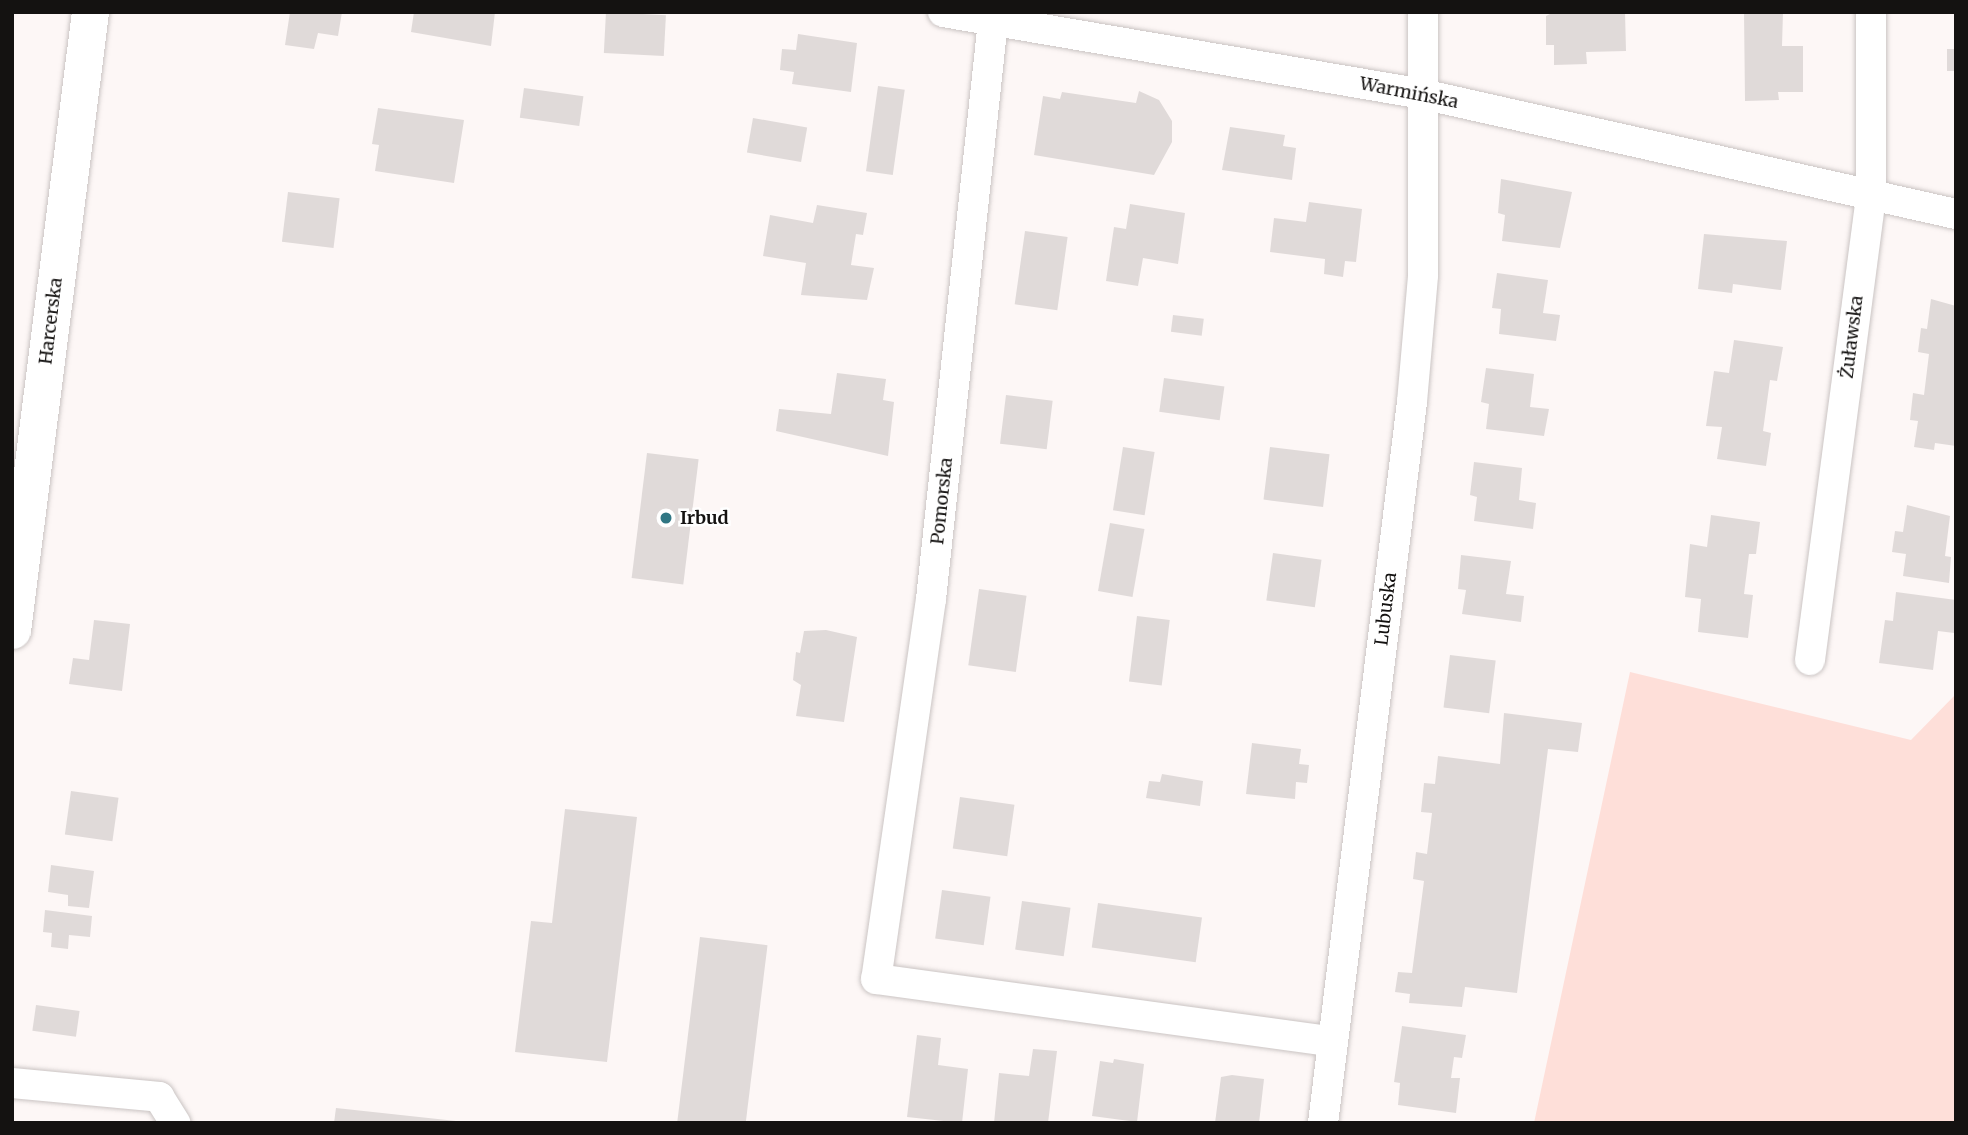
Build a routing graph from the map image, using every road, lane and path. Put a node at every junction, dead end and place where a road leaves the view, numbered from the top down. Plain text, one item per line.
1 (90, 12) edge
2 (943, 12) edge
3 (1423, 12) edge
4 (1871, 12) edge
5 (993, 20) junction
6 (1422, 94) junction
7 (1871, 194) junction
8 (1956, 214) edge
9 (12, 630) edge
10 (1810, 660) dead end
11 (1333, 1042) junction
12 (12, 1083) edge
13 (175, 1123) edge
14 (1323, 1123) edge

1 - 9 street, Harcerska
2 - 5 street, Warmińska
3 - 6 street, Lubuska
4 - 7 street, Żuławska
5 - 6 street, Warmińska
5 - 11 street, Pomorska
6 - 7 street, Warmińska
6 - 11 street, Lubuska
7 - 8 street, Warmińska
7 - 10 street, Żuławska
11 - 14 street, Lubuska
12 - 13 street

